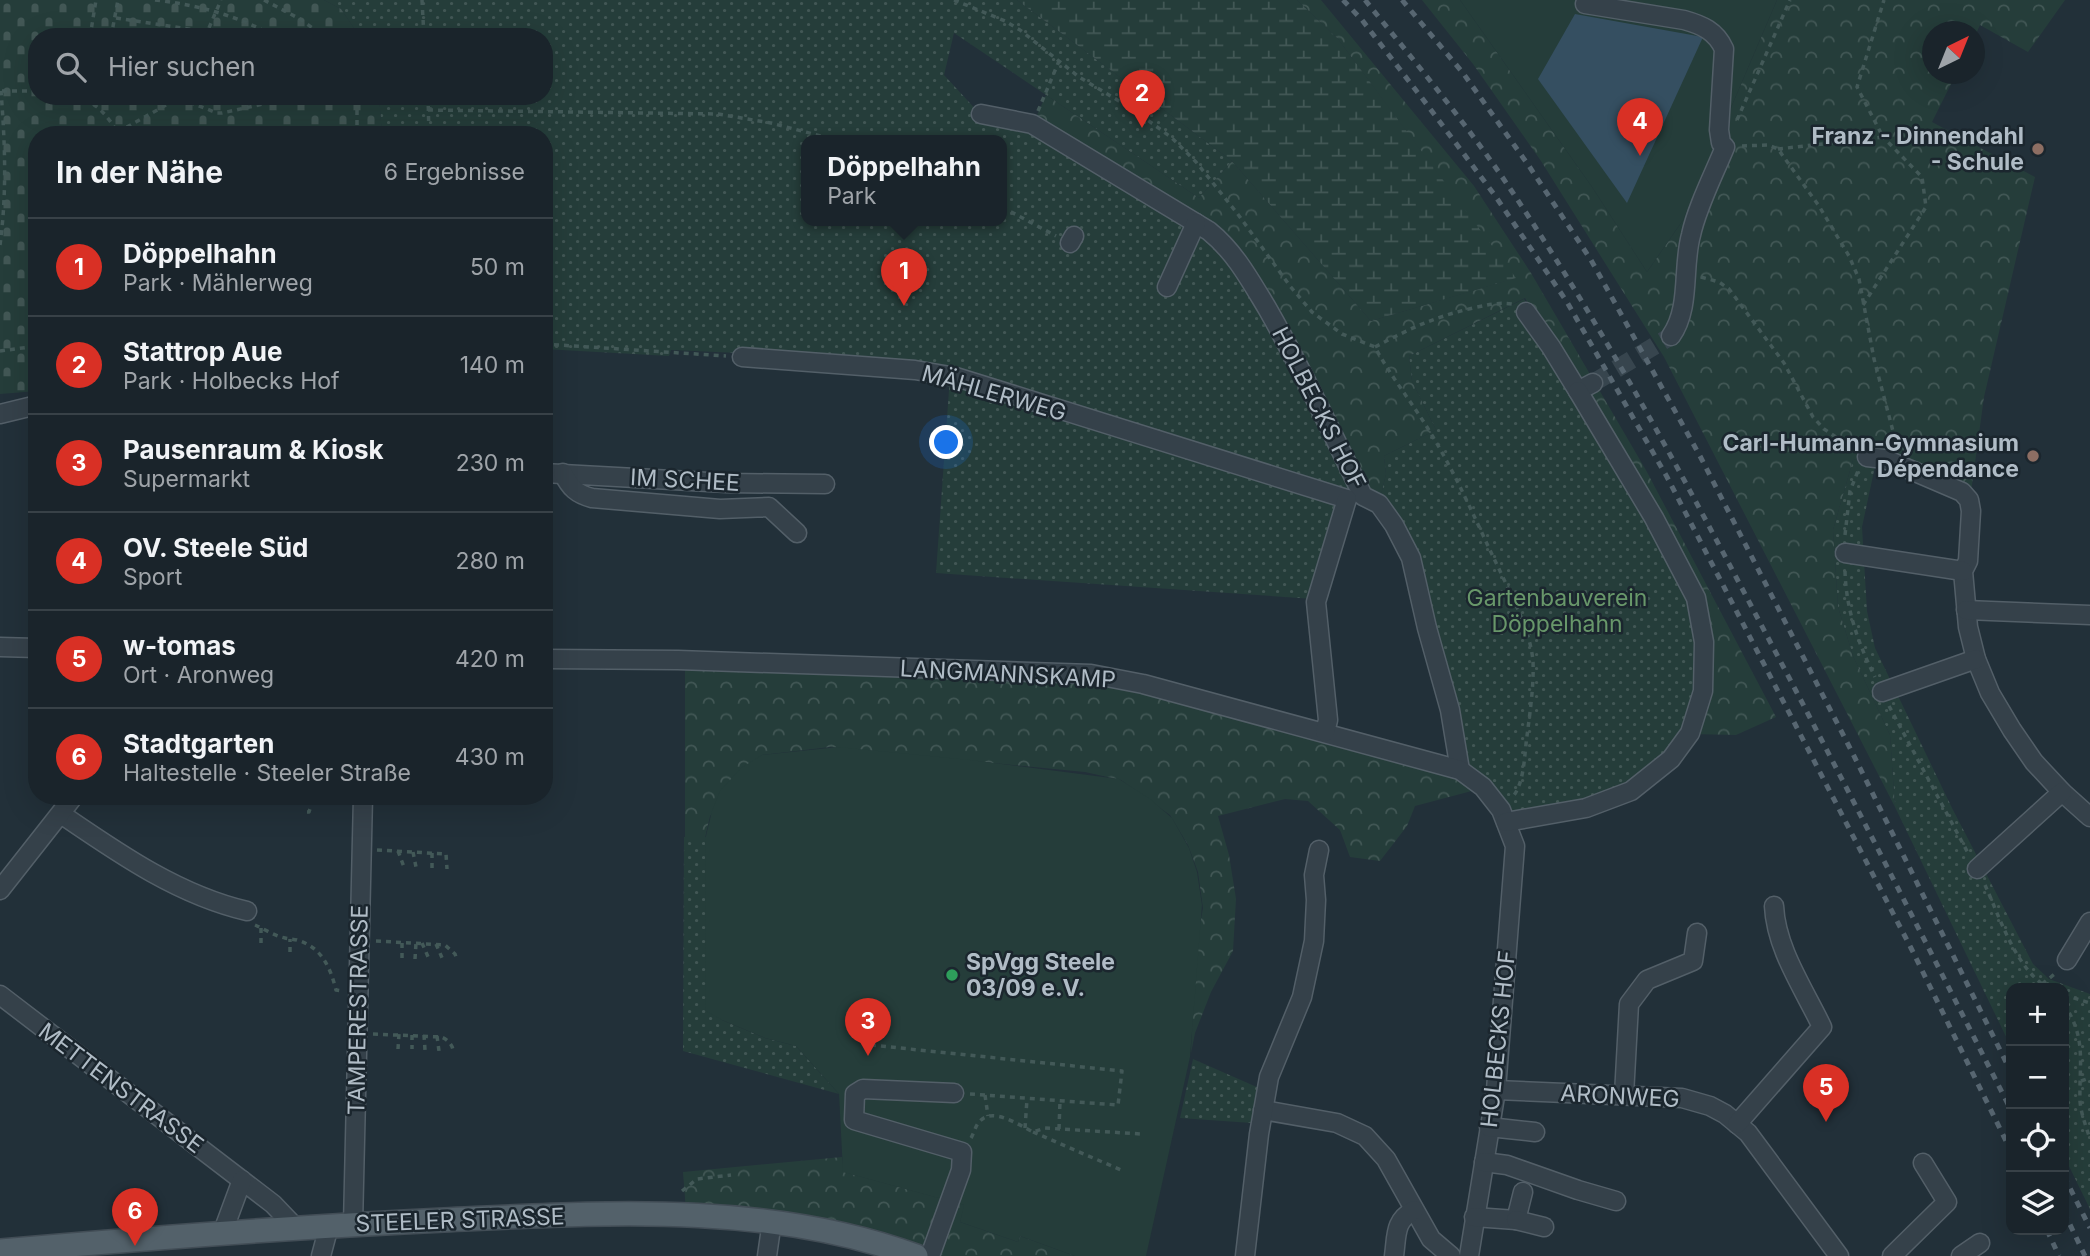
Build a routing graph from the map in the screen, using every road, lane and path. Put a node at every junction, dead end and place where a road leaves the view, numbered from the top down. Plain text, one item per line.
1 (96, 0) edge
2 (118, 0) edge
3 (155, 0) edge
4 (221, 0) edge
5 (264, 0) edge
6 (422, 0) edge
7 (954, 0) edge
8 (1790, 0) edge
9 (1884, 0) edge
10 (1585, 4) dead end
11 (216, 11) junction
12 (116, 18) junction
13 (91, 28) edge
14 (113, 28) edge
15 (172, 28) edge
16 (209, 28) edge
17 (257, 28) edge
18 (313, 28) edge
19 (424, 28) edge
20 (1059, 61) junction
21 (1, 91) edge
22 (28, 91) edge
23 (96, 105) edge
24 (165, 105) edge
25 (197, 105) edge
26 (247, 105) edge
27 (257, 105) edge
28 (357, 105) edge
29 (428, 105) edge
30 (250, 107) junction
31 (428, 110) junction
32 (981, 114) dead end
33 (1032, 124) junction
34 (114, 126) edge
35 (130, 126) edge
36 (357, 126) edge
37 (429, 126) edge
38 (817, 135) edge
39 (1883, 137) junction
40 (1726, 148) junction
41 (1777, 149) junction
42 (1007, 209) edge
43 (1196, 223) junction
44 (1072, 240) dead end
45 (0, 245) edge
46 (1685, 274) junction
47 (1167, 287) dead end
48 (1863, 305) junction
49 (1526, 312) joint
50 (1671, 336) tunnel mouth
51 (553, 345) edge
52 (28, 347) edge
53 (1375, 347) junction
54 (0, 351) edge
55 (742, 357) joint
56 (28, 407) edge
57 (0, 414) edge
58 (1867, 457) junction
59 (553, 472) edge
60 (563, 473) junction
61 (825, 484) dead end
62 (1355, 498) junction
63 (797, 533) dead end
64 (1845, 553) junction
65 (1963, 571) junction
66 (1966, 610) junction
67 (2090, 615) edge
68 (0, 646) edge
69 (28, 648) edge
70 (553, 659) edge
71 (1976, 659) junction
72 (1882, 692) junction
73 (1325, 732) junction
74 (1460, 770) junction
75 (2062, 792) junction
76 (68, 805) edge
77 (312, 805) edge
78 (362, 805) edge
79 (307, 812) dead end
80 (61, 814) junction
81 (1504, 816) junction
82 (2090, 817) edge
83 (380, 850) dead end
84 (1319, 850) dead end
85 (398, 851) junction
86 (413, 852) junction
87 (432, 853) junction
88 (404, 867) dead end
89 (416, 867) dead end
90 (432, 868) dead end
91 (447, 869) dead end
92 (1977, 869) junction
93 (0, 890) edge
94 (1774, 906) dead end
95 (247, 911) joint
96 (2090, 922) edge
97 (261, 928) junction
98 (1697, 933) dead end
99 (290, 939) junction
100 (377, 941) dead end
101 (402, 942) junction
102 (416, 943) junction
103 (422, 943) junction
104 (436, 944) junction
105 (261, 946) dead end
106 (290, 951) dead end
107 (401, 958) dead end
108 (415, 959) dead end
109 (429, 959) dead end
110 (443, 960) dead end
111 (457, 960) dead end
112 (2067, 960) dead end
113 (2041, 983) edge
114 (342, 991) dead end
115 (0, 995) edge
116 (2069, 997) edge
117 (2090, 1003) edge
118 (2069, 1013) edge
119 (376, 1034) dead end
120 (399, 1034) junction
121 (412, 1035) junction
122 (424, 1035) junction
123 (437, 1036) junction
124 (871, 1045) dead end
125 (398, 1049) dead end
126 (412, 1049) dead end
127 (425, 1050) dead end
128 (439, 1051) dead end
129 (453, 1051) dead end
130 (2090, 1078) edge
131 (2081, 1081) junction
132 (1496, 1090) junction
133 (954, 1093) joint
134 (985, 1095) junction
135 (1624, 1095) junction
136 (1027, 1099) junction
137 (1060, 1101) junction
138 (1263, 1110) junction
139 (988, 1116) junction
140 (1737, 1124) junction
141 (1489, 1127) junction
142 (1025, 1128) junction
143 (1059, 1129) junction
144 (1033, 1132) junction
145 (1535, 1132) dead end
146 (1141, 1134) dead end
147 (2090, 1139) edge
148 (962, 1152) junction
149 (1484, 1161) junction
150 (1923, 1163) dead end
151 (1121, 1170) dead end
152 (731, 1175) dead end
153 (242, 1180) junction
154 (682, 1191) dead end
155 (1523, 1192) dead end
156 (1616, 1201) dead end
157 (1414, 1210) junction
158 (1474, 1217) junction
159 (1516, 1220) junction
160 (772, 1221) junction
161 (353, 1225) junction
162 (329, 1226) junction
163 (295, 1227) junction
164 (1544, 1227) dead end
165 (222, 1234) junction
166 (1980, 1243) dead end
167 (0, 1251) edge
168 (321, 1256) edge
169 (767, 1256) edge
170 (916, 1256) edge
171 (930, 1256) edge
172 (1245, 1256) edge
173 (1395, 1256) edge
174 (1451, 1256) edge
175 (1469, 1256) edge
176 (1839, 1256) edge
177 (1892, 1256) edge
178 (1961, 1256) edge

1 - 13 path
2 - 12 path
3 - 11 path
4 - 11 path
5 - 18 path
6 - 19 path
7 - 20 path
8 - 40 path
9 - 39 path
10 - 40 street
11 - 16 path
11 - 17 path
12 - 14 path
12 - 15 path
20 - 33 path
20 - 53 path
21 - 22 path
21 - 45 path
23 - 34 path
24 - 35 path
25 - 30 path
26 - 30 path
27 - 30 path
28 - 36 path
29 - 31 path
31 - 37 path
31 - 38 path
32 - 33 street, HOLBECKS HOF
33 - 43 street, HOLBECKS HOF
39 - 41 path
39 - 48 path
40 - 41 path
40 - 46 street
41 - 48 path
42 - 44 path
43 - 47 street
43 - 62 street, HOLBECKS HOF
46 - 50 street
46 - 58 path
48 - 58 path
49 - 53 path
49 - 81 street
51 - 55 path
52 - 54 path
53 - 81 path
55 - 62 street, MÄHLERWEG
56 - 57 street
58 - 64 path
58 - 65 street
59 - 60 street, IM SCHEE
60 - 61 street, IM SCHEE
60 - 63 street
62 - 73 street
62 - 74 street, HOLBECKS HOF
64 - 65 street
64 - 72 path
65 - 66 street
66 - 67 street
66 - 71 street
68 - 69 street
70 - 73 street, LANGMANNSKAMP
71 - 72 street
71 - 75 street
72 - 92 path
73 - 74 street, LANGMANNSKAMP
74 - 81 street, HOLBECKS HOF
75 - 82 street
75 - 92 street
76 - 80 street
77 - 79 path
78 - 161 street, TAMPERESTRASSE
80 - 93 street
80 - 95 street
81 - 132 street, HOLBECKS HOF
83 - 85 path
84 - 138 street
85 - 86 path
85 - 88 path
86 - 87 path
86 - 89 path
87 - 90 path
87 - 91 path
92 - 113 path
94 - 140 street
95 - 97 path
96 - 112 street
97 - 99 path
97 - 105 path
98 - 135 street
99 - 106 path
99 - 114 path
100 - 101 path
101 - 102 path
101 - 107 path
102 - 103 path
102 - 108 path
103 - 104 path
103 - 109 path
104 - 110 path
104 - 111 path
115 - 153 street, METTENSTRASSE
116 - 117 path
118 - 131 path
119 - 120 path
120 - 121 path
120 - 125 path
121 - 122 path
121 - 126 path
122 - 123 path
122 - 127 path
123 - 128 path
123 - 129 path
124 - 137 path
130 - 131 path
131 - 147 path
132 - 135 street, ARONWEG
132 - 141 street, HOLBECKS HOF
133 - 134 path
133 - 148 street
134 - 136 path
134 - 139 path
135 - 140 street, ARONWEG
136 - 137 path
136 - 142 path
137 - 143 path
138 - 157 street
138 - 172 street
139 - 142 path
139 - 148 path
140 - 176 street, ARONWEG
141 - 145 street
141 - 149 street, HOLBECKS HOF
142 - 144 path
143 - 144 path
143 - 146 path
144 - 151 path
148 - 171 street
149 - 156 street
149 - 158 street, HOLBECKS HOF
150 - 177 street
152 - 154 path
153 - 163 street, METTENSTRASSE
153 - 165 street
155 - 159 street
157 - 173 street
157 - 174 street
158 - 159 street
158 - 175 street, HOLBECKS HOF
159 - 164 street
160 - 161 main road, STEELER STRASSE
160 - 169 street
160 - 170 main road, STEELER STRASSE
161 - 162 main road, STEELER STRASSE
162 - 163 main road, STEELER STRASSE
162 - 168 street
163 - 165 main road, STEELER STRASSE
165 - 167 main road, STEELER STRASSE
166 - 178 street

